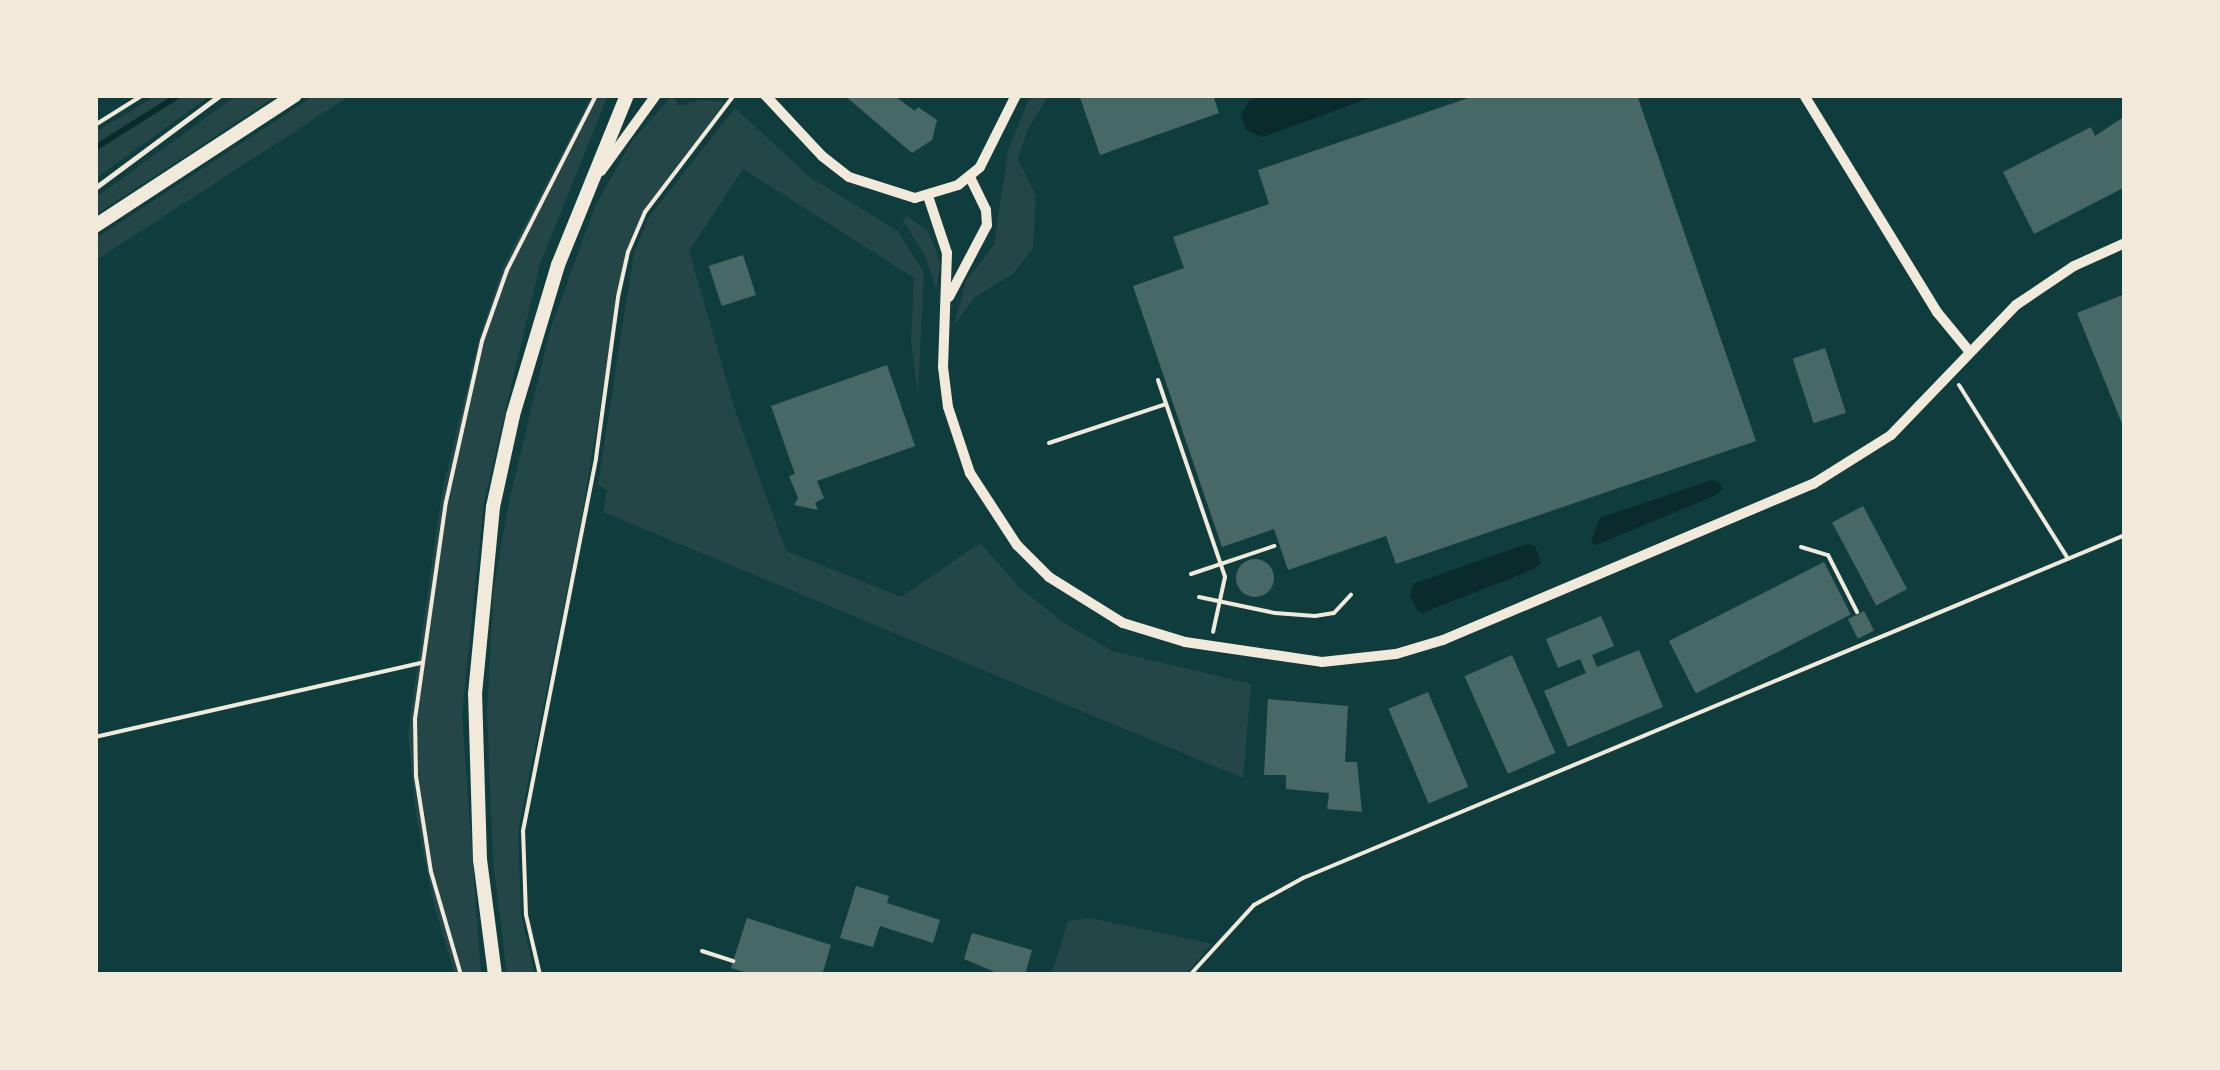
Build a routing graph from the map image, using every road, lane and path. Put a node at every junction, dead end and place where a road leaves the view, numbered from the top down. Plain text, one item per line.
1 (143, 95) edge
2 (220, 95) edge
3 (295, 95) edge
4 (627, 95) edge
5 (656, 95) edge
6 (734, 95) edge
7 (765, 95) edge
8 (1016, 95) edge
9 (1804, 95) edge
10 (595, 96) edge
11 (95, 124) edge
12 (970, 177) junction
13 (95, 188) edge
14 (928, 196) junction
15 (581, 202) junction
16 (95, 226) edge
17 (2125, 244) edge
18 (947, 302) junction
19 (1969, 350) junction
20 (1952, 373) junction
21 (1158, 380) dead end
22 (1166, 404) junction
23 (1049, 443) dead end
24 (2125, 535) edge
25 (1274, 546) dead end
26 (1801, 548) dead end
27 (2068, 559) junction
28 (1221, 564) junction
29 (1191, 574) dead end
30 (1351, 594) dead end
31 (1199, 597) dead end
32 (1220, 602) junction
33 (1857, 612) dead end
34 (1213, 634) dead end
35 (422, 663) junction
36 (95, 736) edge
37 (702, 951) dead end
38 (733, 961) dead end
39 (461, 975) edge
40 (495, 975) edge
41 (540, 975) edge
42 (1190, 975) edge

1 - 11 path
2 - 13 lane
3 - 16 main road
4 - 15 main road
5 - 15 street
6 - 41 path
7 - 14 street
8 - 12 street
9 - 19 street
10 - 35 path
12 - 14 street
12 - 18 street
14 - 18 street
15 - 40 main road
17 - 19 street
18 - 20 street
19 - 20 street
20 - 27 path
21 - 22 path
22 - 23 path
22 - 28 path
24 - 27 path
25 - 28 path
26 - 33 path
27 - 42 path
28 - 29 path
28 - 32 path
30 - 32 path
31 - 32 path
32 - 34 path
35 - 36 path
35 - 39 path
37 - 38 path

